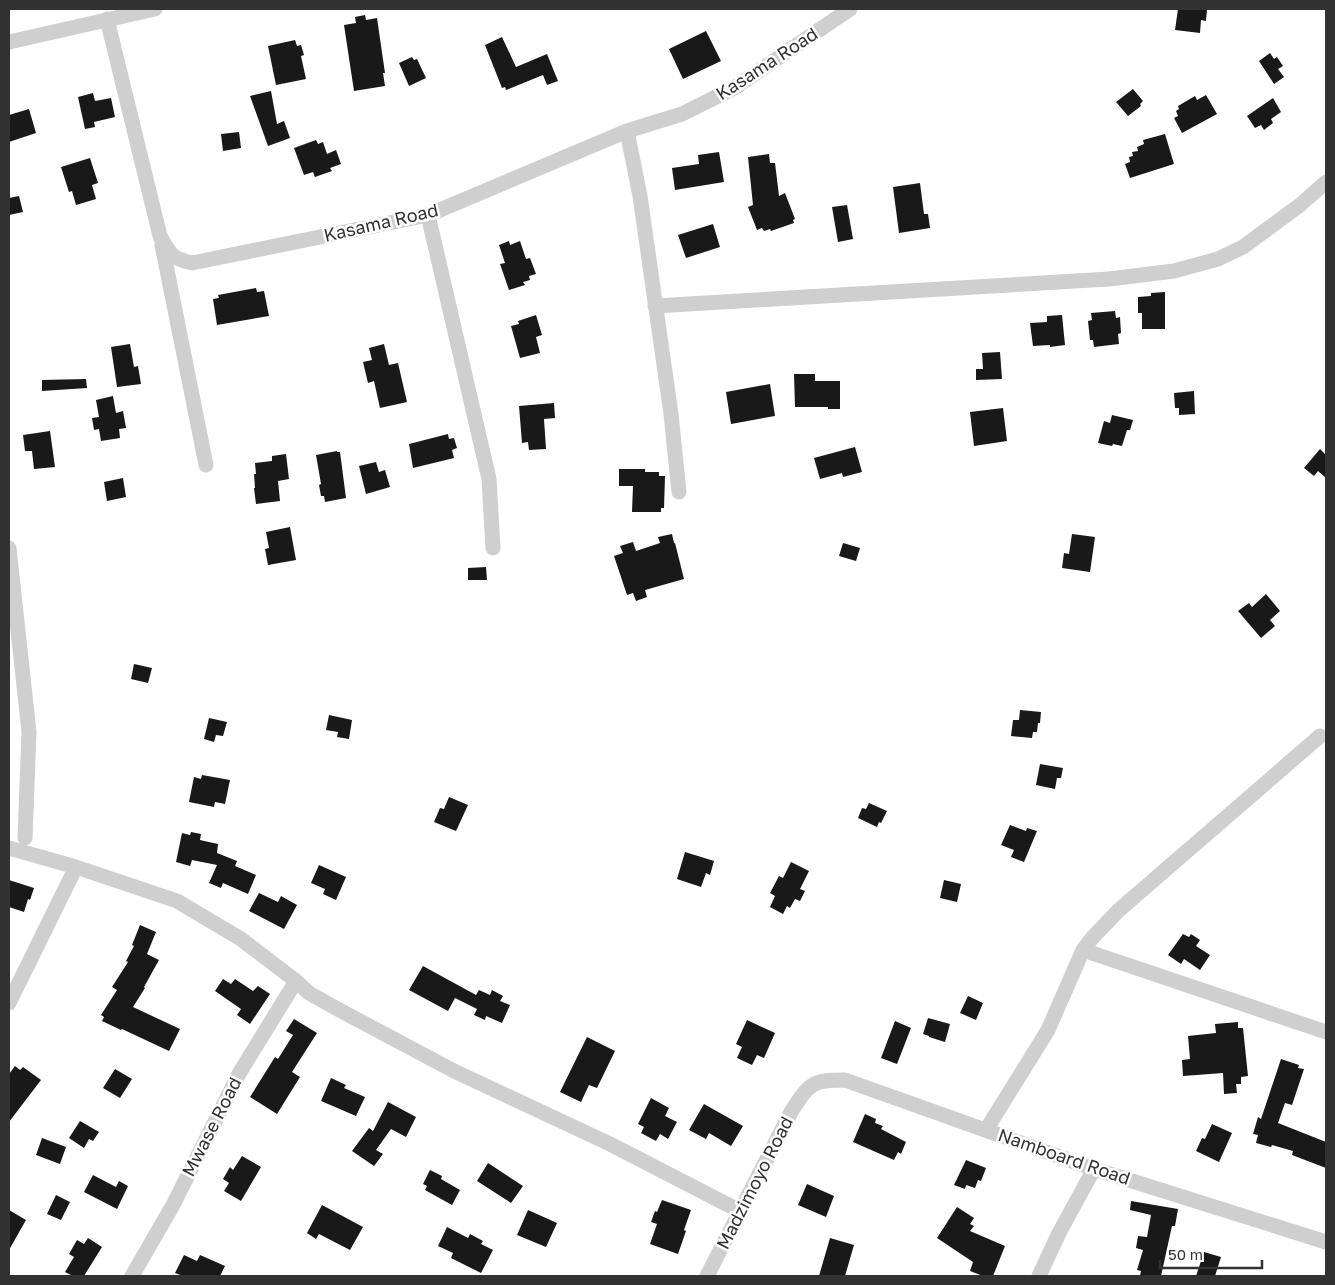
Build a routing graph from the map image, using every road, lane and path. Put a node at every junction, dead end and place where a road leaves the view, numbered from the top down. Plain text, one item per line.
1 (155, 9) edge
2 (850, 9) edge
3 (107, 19) junction
4 (9, 42) edge
5 (627, 131) junction
6 (1326, 182) edge
7 (428, 216) junction
8 (160, 236) junction
9 (655, 306) junction
10 (206, 465) dead end
11 (679, 492) dead end
12 (9, 548) edge
13 (493, 548) dead end
14 (1320, 736) dead end
15 (25, 838) dead end
16 (9, 848) edge
17 (76, 867) junction
18 (1083, 950) junction
19 (296, 981) junction
20 (9, 1003) edge
21 (1326, 1032) edge
22 (805, 1091) joint
23 (986, 1130) junction
24 (1094, 1170) junction
25 (740, 1211) junction
26 (1326, 1242) edge
27 (132, 1276) edge
28 (707, 1276) edge
29 (1039, 1276) edge

1 - 3 street
2 - 5 street, Kasama Road
3 - 4 street
3 - 8 street, Kasama Road
5 - 7 street, Kasama Road
5 - 9 street
6 - 9 street
7 - 8 street, Kasama Road
7 - 13 street
8 - 10 street
9 - 11 street
12 - 15 street
14 - 18 street
16 - 17 street
17 - 19 street
17 - 20 street
18 - 21 street
18 - 23 street
19 - 25 street
19 - 27 street, Mwase Road
22 - 23 street, Namboard Road
22 - 25 street, Madzimoyo Road
23 - 24 street, Namboard Road
24 - 26 street, Namboard Road
24 - 29 street
25 - 28 street, Madzimoyo Road

